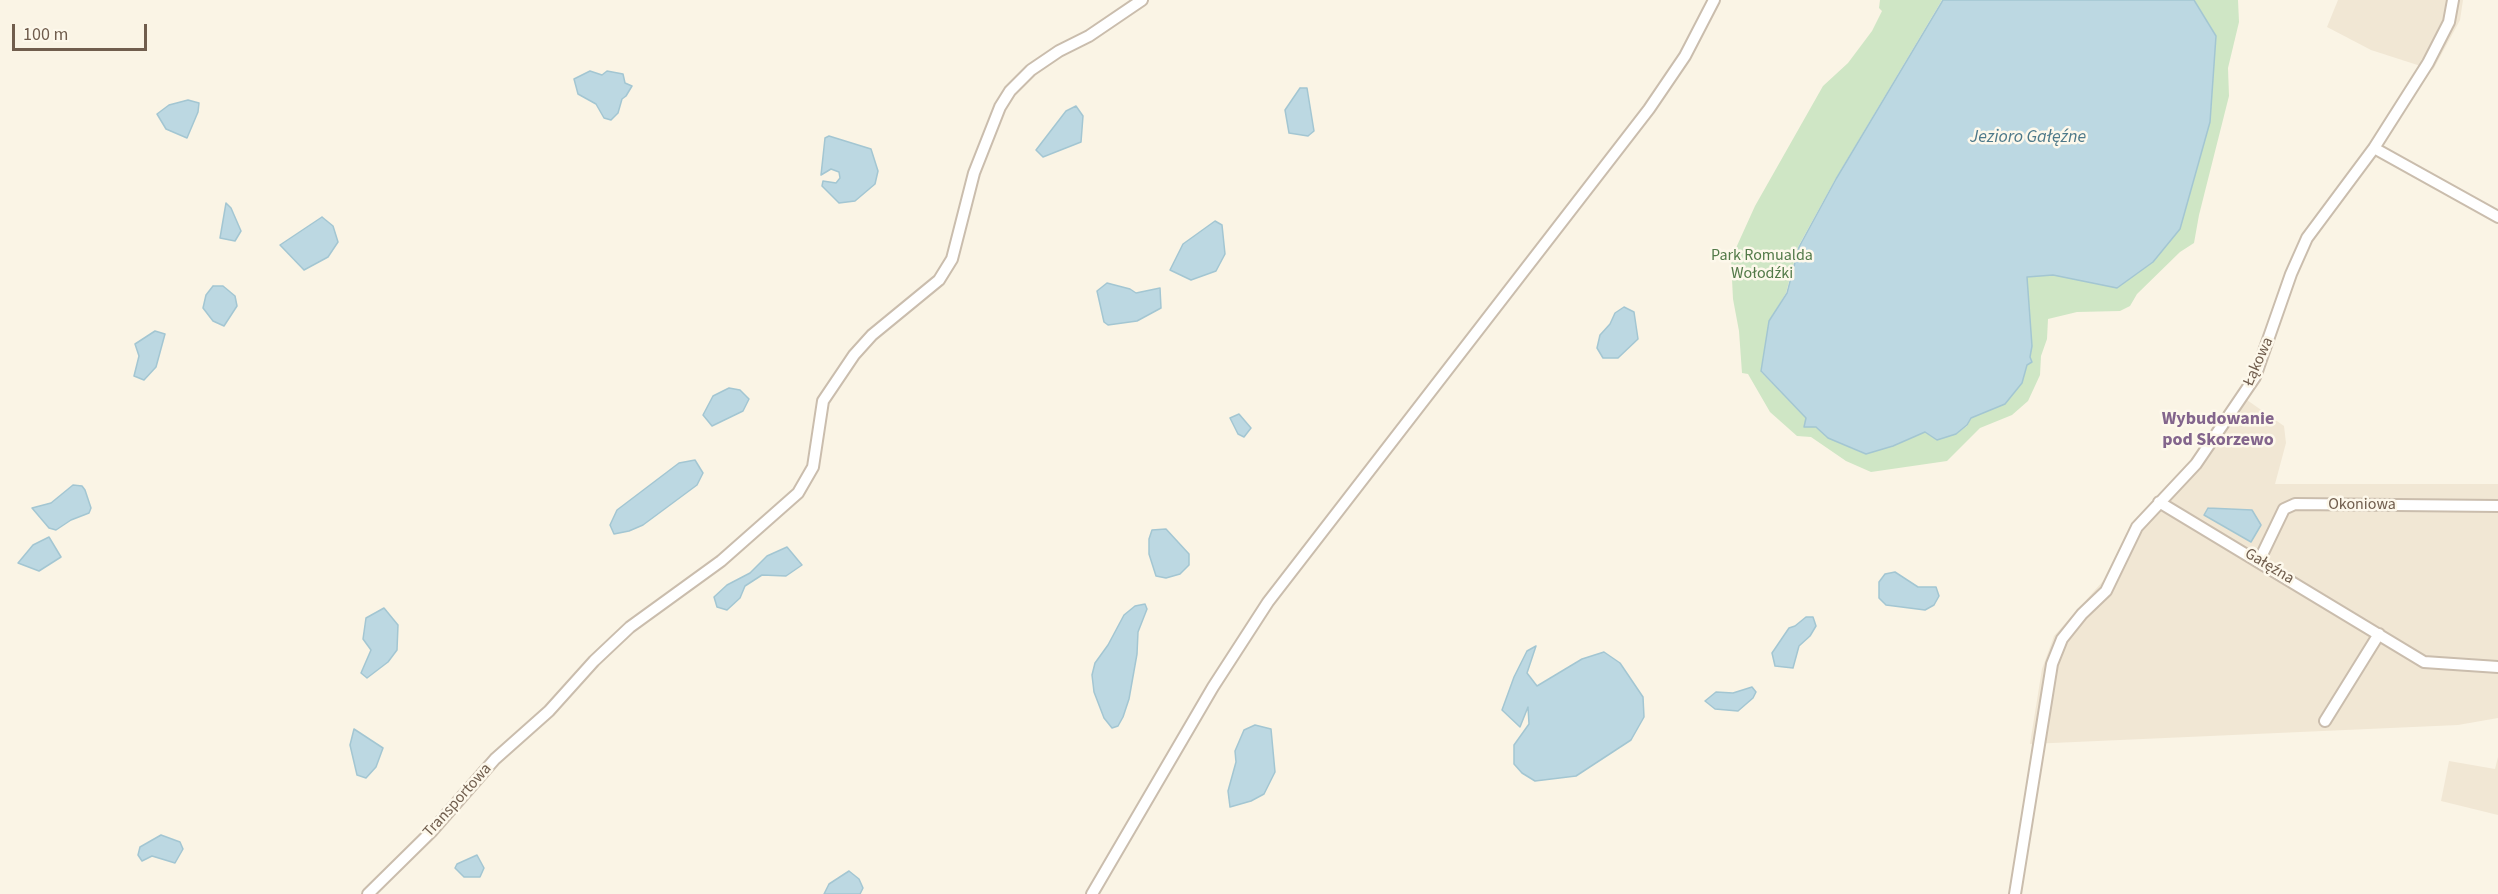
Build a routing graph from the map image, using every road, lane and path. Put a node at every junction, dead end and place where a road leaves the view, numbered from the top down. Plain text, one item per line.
1 (1142, 0) edge
2 (1714, 0) edge
3 (2453, 0) edge
4 (2374, 148) junction
5 (2498, 217) edge
6 (2159, 502) junction
7 (2498, 506) edge
8 (2259, 561) junction
9 (2379, 634) junction
10 (2498, 667) edge
11 (2325, 721) dead end
12 (368, 894) edge
13 (1092, 894) edge
14 (2015, 894) edge

1 - 12 street, Transportowa
2 - 13 street
3 - 4 street, Łąkowa
4 - 5 street
4 - 6 street, Łąkowa
6 - 8 street, Gałęźna
6 - 14 street, Łąkowa
7 - 8 street, Okoniowa
8 - 9 street, Gałęźna
9 - 10 street, Gałęźna
9 - 11 street

